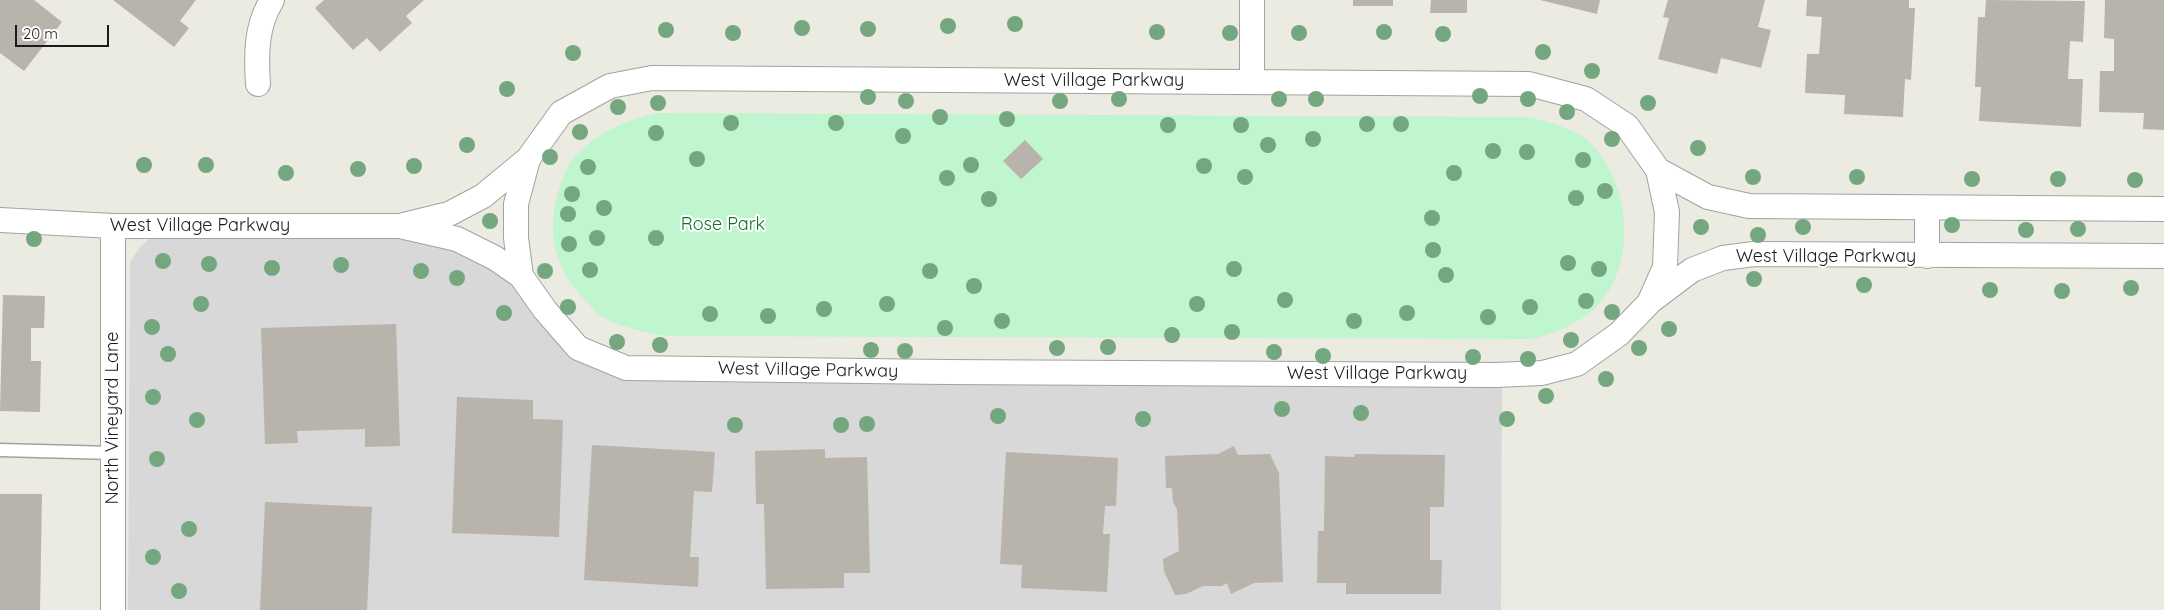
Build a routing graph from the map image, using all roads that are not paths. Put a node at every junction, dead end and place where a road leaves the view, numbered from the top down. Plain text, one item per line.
1 (272, 0) edge
2 (1252, 0) edge
3 (1252, 82) junction
4 (258, 84) dead end
5 (528, 159) junction
6 (1658, 170) junction
7 (1927, 208) junction
8 (2164, 209) edge
9 (0, 220) edge
10 (112, 226) junction
11 (400, 226) junction
12 (1927, 256) junction
13 (2164, 256) edge
14 (522, 276) junction
15 (1649, 303) junction
16 (0, 450) edge
17 (112, 453) junction
18 (112, 610) edge

1 - 4 street
2 - 3 street
3 - 5 street, West Village Parkway
3 - 6 street, West Village Parkway
5 - 11 street, West Village Parkway
5 - 14 street, West Village Parkway
6 - 7 street, West Village Parkway
6 - 15 street, West Village Parkway
7 - 8 street, West Village Parkway
7 - 12 street, West Village Parkway
9 - 10 street, West Village Parkway
10 - 11 street, West Village Parkway
10 - 17 street, North Vineyard Lane
11 - 14 street, West Village Parkway
12 - 13 street, West Village Parkway
12 - 15 street, West Village Parkway
14 - 15 street, West Village Parkway
16 - 17 lane
17 - 18 street, North Vineyard Lane

